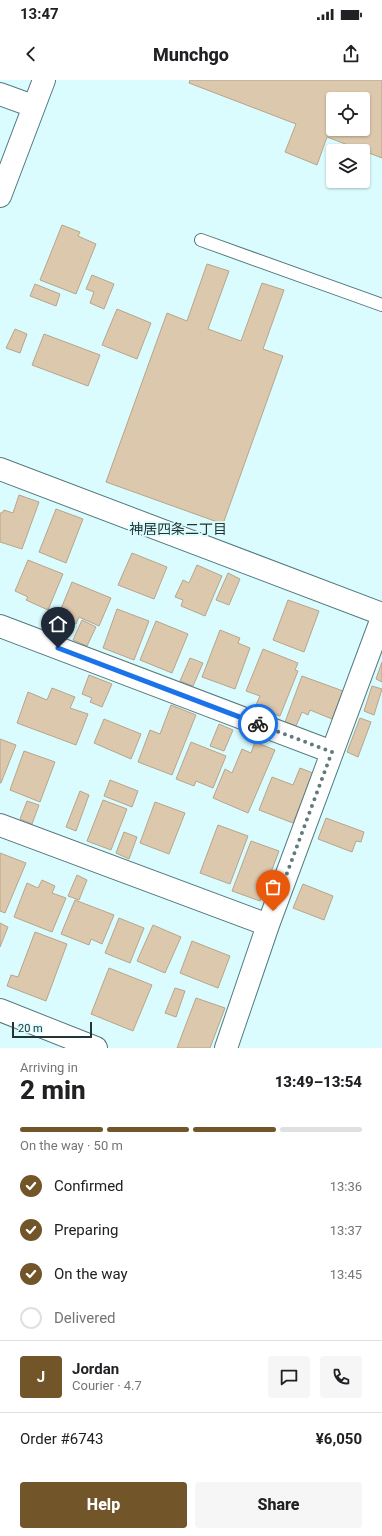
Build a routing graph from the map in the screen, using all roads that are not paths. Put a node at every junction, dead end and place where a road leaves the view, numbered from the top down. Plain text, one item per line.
1 (44, 80) edge
2 (0, 94) edge
3 (33, 106) junction
4 (0, 196) edge
5 (201, 240) dead end
6 (382, 305) edge
7 (0, 469) edge
8 (382, 614) edge
9 (382, 618) edge
10 (0, 626) edge
11 (332, 752) junction
12 (0, 825) edge
13 (268, 925) junction
14 (0, 1010) edge
15 (96, 1048) edge
16 (226, 1048) edge

1 - 3 street
2 - 3 street
3 - 4 street
5 - 6 lane
7 - 8 street
9 - 11 street
10 - 11 street
11 - 13 street
12 - 13 street
13 - 16 street
14 - 15 street

